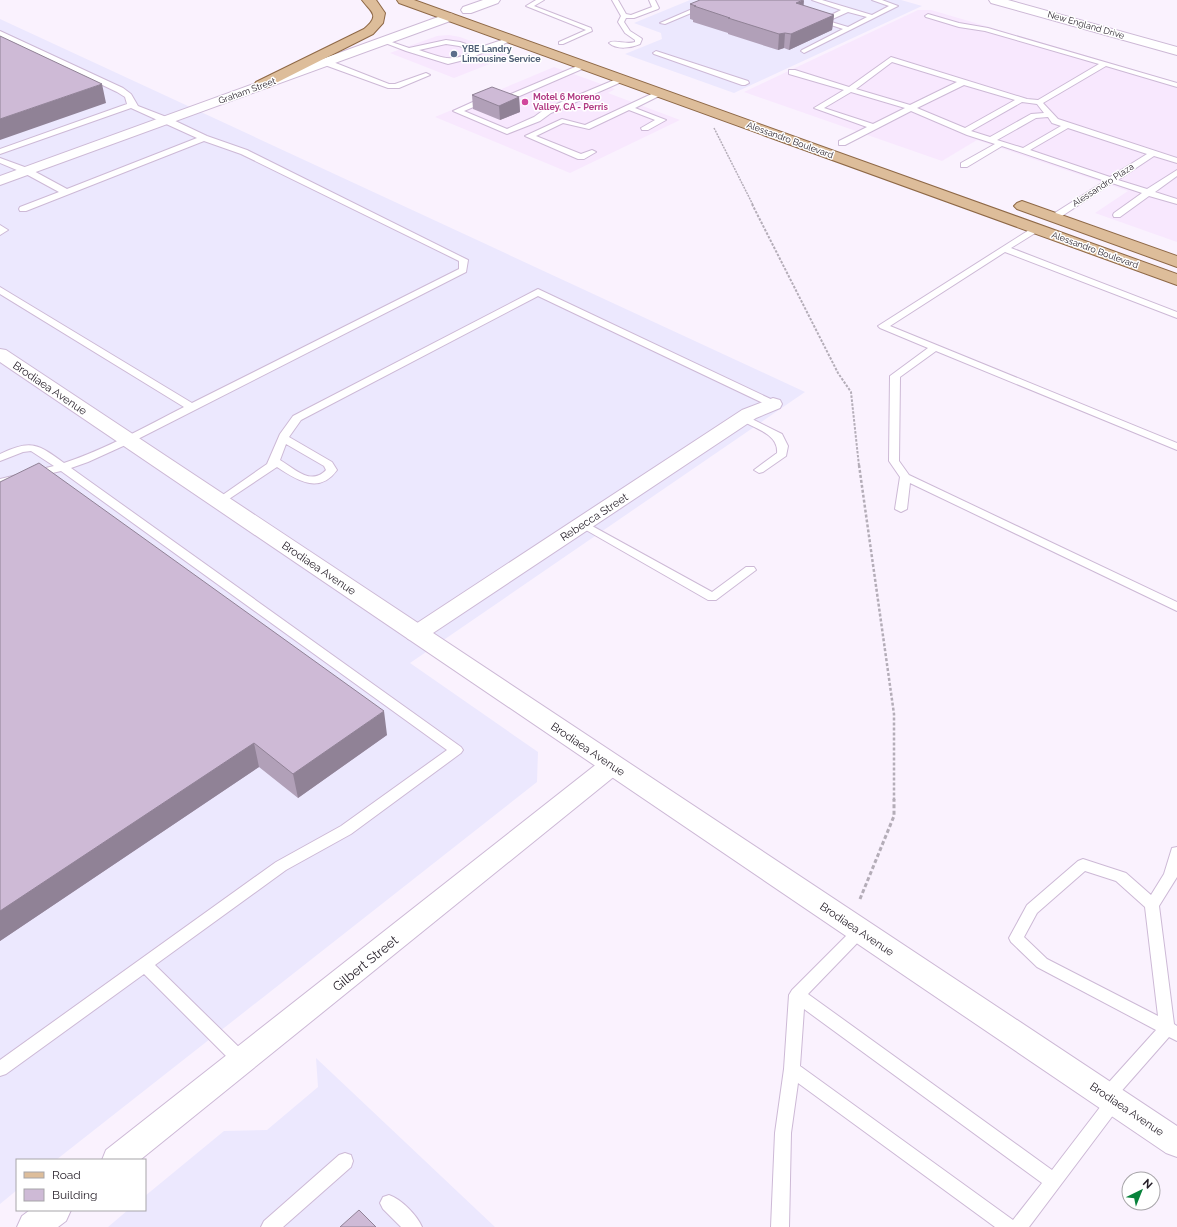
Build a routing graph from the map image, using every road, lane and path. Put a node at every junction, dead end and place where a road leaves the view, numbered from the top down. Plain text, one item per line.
1 (368, 0) edge
2 (403, 0) edge
3 (494, 0) edge
4 (541, 0) edge
5 (615, 0) edge
6 (652, 0) edge
7 (719, 0) edge
8 (815, 0) edge
9 (875, 0) edge
10 (995, 0) edge
11 (1028, 0) edge
12 (1016, 6) junction
13 (462, 8) junction
14 (847, 10) junction
15 (624, 16) junction
16 (928, 16) dead end
17 (448, 17) junction
18 (872, 17) junction
19 (663, 23) dead end
20 (849, 29) junction
21 (526, 30) dead end
22 (0, 33) edge
23 (547, 38) dead end
24 (511, 39) junction
25 (383, 41) junction
26 (561, 43) junction
27 (612, 43) dead end
28 (485, 49) junction
29 (408, 50) junction
30 (582, 50) dead end
31 (1177, 50) edge
32 (804, 51) dead end
33 (656, 52) dead end
34 (326, 62) junction
35 (1105, 64) junction
36 (585, 66) junction
37 (598, 71) junction
38 (792, 72) dead end
39 (426, 75) dead end
40 (622, 80) junction
41 (963, 82) junction
42 (745, 83) dead end
43 (261, 85) junction
44 (664, 85) junction
45 (1177, 85) edge
46 (851, 90) junction
47 (714, 98) dead end
48 (1022, 100) junction
49 (1039, 102) junction
50 (132, 105) junction
51 (629, 108) junction
52 (911, 108) junction
53 (1050, 115) junction
54 (166, 120) junction
55 (586, 126) junction
56 (1068, 126) junction
57 (872, 127) junction
58 (646, 128) dead end
59 (714, 128) dead end
60 (577, 131) dead end
61 (964, 131) junction
62 (204, 138) junction
63 (828, 138) dead end
64 (560, 139) dead end
65 (992, 140) junction
66 (842, 143) junction
67 (548, 144) junction
68 (1002, 144) junction
69 (857, 148) dead end
70 (1023, 151) junction
71 (0, 152) edge
72 (592, 152) dead end
73 (1153, 153) junction
74 (0, 160) edge
75 (1177, 161) edge
76 (964, 165) dead end
77 (27, 171) junction
78 (1177, 172) edge
79 (1111, 180) junction
80 (0, 182) edge
81 (66, 192) junction
82 (1148, 192) junction
83 (1009, 202) dead end
84 (1177, 202) edge
85 (23, 209) dead end
86 (1117, 215) dead end
87 (1053, 218) junction
88 (0, 228) edge
89 (1037, 228) junction
90 (0, 232) edge
91 (1005, 249) junction
92 (1177, 262) edge
93 (1177, 280) edge
94 (0, 290) edge
95 (1177, 315) edge
96 (935, 347) junction
97 (0, 354) edge
98 (773, 404) joint
99 (191, 407) junction
100 (744, 418) junction
101 (284, 438) junction
102 (128, 440) junction
103 (1177, 447) edge
104 (0, 458) edge
105 (274, 460) junction
106 (63, 467) junction
107 (758, 470) dead end
108 (905, 477) junction
109 (0, 482) edge
110 (219, 501) junction
111 (901, 509) dead end
112 (583, 524) junction
113 (750, 570) dead end
114 (1177, 607) edge
115 (416, 634) junction
116 (612, 765) junction
117 (1177, 852) edge
118 (860, 899) dead end
119 (1152, 905) junction
120 (860, 931) junction
121 (144, 965) junction
122 (797, 995) junction
123 (1172, 1031) edge
124 (242, 1061) junction
125 (0, 1069) edge
126 (792, 1069) junction
127 (1110, 1098) junction
128 (1177, 1143) edge
129 (118, 1159) edge
130 (345, 1161) dead end
131 (1054, 1181) junction
132 (389, 1203) dead end
133 (53, 1211) edge
134 (33, 1227) edge
135 (270, 1227) edge
136 (414, 1227) edge
137 (780, 1227) edge
138 (1009, 1227) edge
139 (1018, 1227) edge

1 - 43 main road
2 - 17 main road, Alessandro Boulevard
3 - 13 street, Graham Street
4 - 26 lane
5 - 15 lane
6 - 15 lane
7 - 19 lane
8 - 14 lane
9 - 18 lane
10 - 12 street, New England Drive
11 - 12 street
12 - 31 street, New England Drive
13 - 17 main road, Graham Street
13 - 21 main road
14 - 18 lane
14 - 20 lane
15 - 27 lane
16 - 35 lane
17 - 24 main road, Alessandro Boulevard
17 - 25 street, Graham Street
18 - 20 lane
20 - 32 lane
22 - 50 lane
23 - 26 main road
24 - 28 lane
24 - 36 main road, Alessandro Boulevard
25 - 29 lane
25 - 34 street, Graham Street
26 - 30 main road
28 - 29 lane
28 - 29 lane
33 - 42 lane
34 - 39 lane
34 - 43 street, Graham Street
35 - 45 lane
35 - 49 lane
36 - 37 main road, Alessandro Boulevard
36 - 40 lane
37 - 40 main road, Alessandro Boulevard
37 - 47 main road
38 - 46 lane
40 - 44 main road, Alessandro Boulevard
41 - 46 lane
41 - 48 lane
41 - 52 lane
43 - 54 street, Graham Street
44 - 51 lane
44 - 89 main road, Alessandro Boulevard
46 - 52 lane
46 - 57 lane
48 - 49 lane
48 - 61 lane
49 - 53 lane
50 - 54 lane
50 - 71 lane
51 - 55 lane
51 - 58 lane
52 - 57 lane
52 - 61 lane
53 - 56 lane
53 - 65 lane
54 - 62 lane
54 - 77 street, Graham Street
55 - 60 lane
55 - 67 lane
56 - 70 lane
56 - 73 lane
57 - 66 lane
59 - 118 path
61 - 65 lane
62 - 81 lane
62 - 99 lane
63 - 66 main road, Alessandro Boulevard
64 - 67 lane
65 - 68 lane
66 - 69 main road, Alessandro Boulevard
67 - 72 lane
68 - 70 lane
68 - 76 lane
70 - 79 lane
73 - 75 lane
73 - 79 lane, Alessandro Plaza
74 - 77 lane
77 - 80 street, Graham Street
77 - 81 lane
78 - 82 lane
79 - 82 lane
79 - 87 lane, Alessandro Plaza
81 - 85 lane
82 - 84 lane
82 - 86 lane
83 - 87 main road, Alessandro Boulevard
87 - 89 main road
87 - 92 main road, Alessandro Boulevard
88 - 90 lane
89 - 91 lane
89 - 93 main road, Alessandro Boulevard
91 - 95 lane
91 - 96 lane
94 - 99 lane
96 - 103 lane
96 - 108 lane
97 - 102 street, Brodiaea Avenue
98 - 100 street, Rebecca Street
98 - 101 lane
99 - 102 lane
100 - 107 lane
100 - 112 street, Rebecca Street
101 - 105 lane
101 - 105 lane
102 - 106 lane
102 - 110 street, Brodiaea Avenue
104 - 106 lane
105 - 110 lane
106 - 109 lane
106 - 121 lane
108 - 111 lane
108 - 114 lane
110 - 115 street, Brodiaea Avenue
112 - 113 lane
112 - 115 street, Rebecca Street
115 - 116 street, Brodiaea Avenue
116 - 120 street, Brodiaea Avenue
116 - 124 street, Gilbert Street
117 - 119 lane
119 - 123 lane
119 - 123 lane
120 - 122 lane
120 - 127 street, Brodiaea Avenue
121 - 124 lane
121 - 125 lane
122 - 126 lane
122 - 131 lane
123 - 127 lane
124 - 129 street, Gilbert Street
126 - 137 lane
126 - 138 lane
127 - 128 street, Brodiaea Avenue
127 - 131 lane
130 - 135 lane
131 - 139 lane
132 - 136 lane
133 - 134 street

